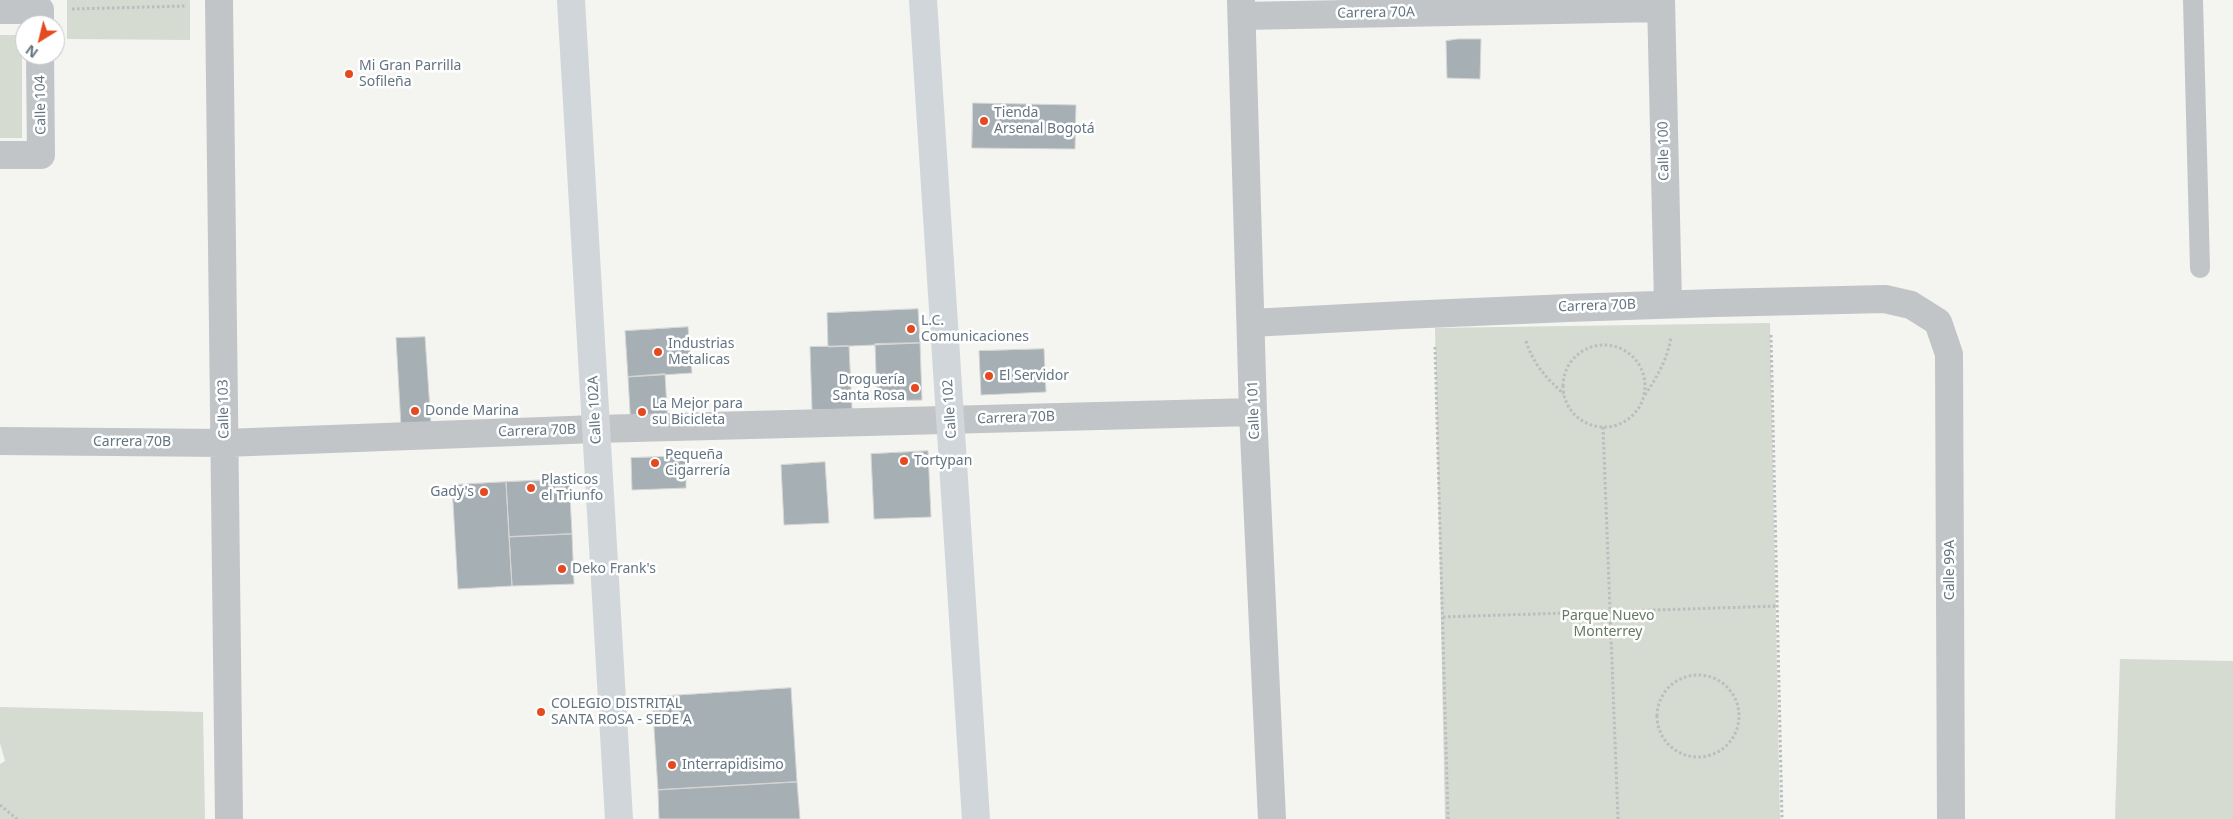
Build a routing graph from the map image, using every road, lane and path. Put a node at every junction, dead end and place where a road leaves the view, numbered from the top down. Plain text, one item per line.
1 (572, 0) edge
2 (924, 0) edge
3 (2193, 0) edge
4 (219, 2) edge
5 (1661, 4) edge
6 (1242, 8) edge
7 (0, 10) edge
8 (25, 15) edge
9 (65, 16) edge
10 (40, 65) edge
11 (0, 155) edge
12 (2200, 268) dead end
13 (1668, 303) junction
14 (1434, 312) junction
15 (1938, 322) joint
16 (1251, 323) junction
17 (1670, 330) dead end
18 (1771, 330) dead end
19 (1525, 335) dead end
20 (1564, 395) junction
21 (1644, 396) junction
22 (1253, 412) junction
23 (950, 420) junction
24 (1603, 427) junction
25 (596, 429) junction
26 (0, 442) edge
27 (225, 442) junction
28 (1778, 606) junction
29 (1610, 612) junction
30 (1443, 617) junction
31 (1734, 698) joint
32 (0, 805) edge
33 (18, 819) edge
34 (229, 819) edge
35 (620, 819) edge
36 (976, 819) edge
37 (1272, 819) edge
38 (1448, 819) edge
39 (1618, 819) edge
40 (1782, 819) edge
41 (1951, 819) edge

1 - 25 street, Calle 102A
2 - 23 street, Calle 102
3 - 12 lane
4 - 9 path
4 - 27 street, Calle 103
5 - 6 street, Carrera 70A
5 - 13 street, Calle 100
6 - 16 street, Calle 101
7 - 8 street
10 - 11 street, Calle 104
13 - 14 street, Carrera 70B
13 - 15 street, Carrera 70B
14 - 16 street, Carrera 70B
14 - 30 path
15 - 41 street, Calle 99A
16 - 22 street, Calle 101
17 - 21 path
18 - 28 path
19 - 20 path
20 - 21 path
20 - 24 path
21 - 24 path
22 - 23 street, Carrera 70B
22 - 37 street, Calle 101
23 - 25 street, Carrera 70B
23 - 36 street, Calle 102
24 - 29 path
25 - 27 street, Carrera 70B
25 - 35 street, Calle 102A
26 - 27 street, Carrera 70B
27 - 34 street, Calle 103
28 - 29 path
28 - 40 path
29 - 30 path
29 - 39 path
30 - 38 path
31 - 31 path
32 - 33 path

